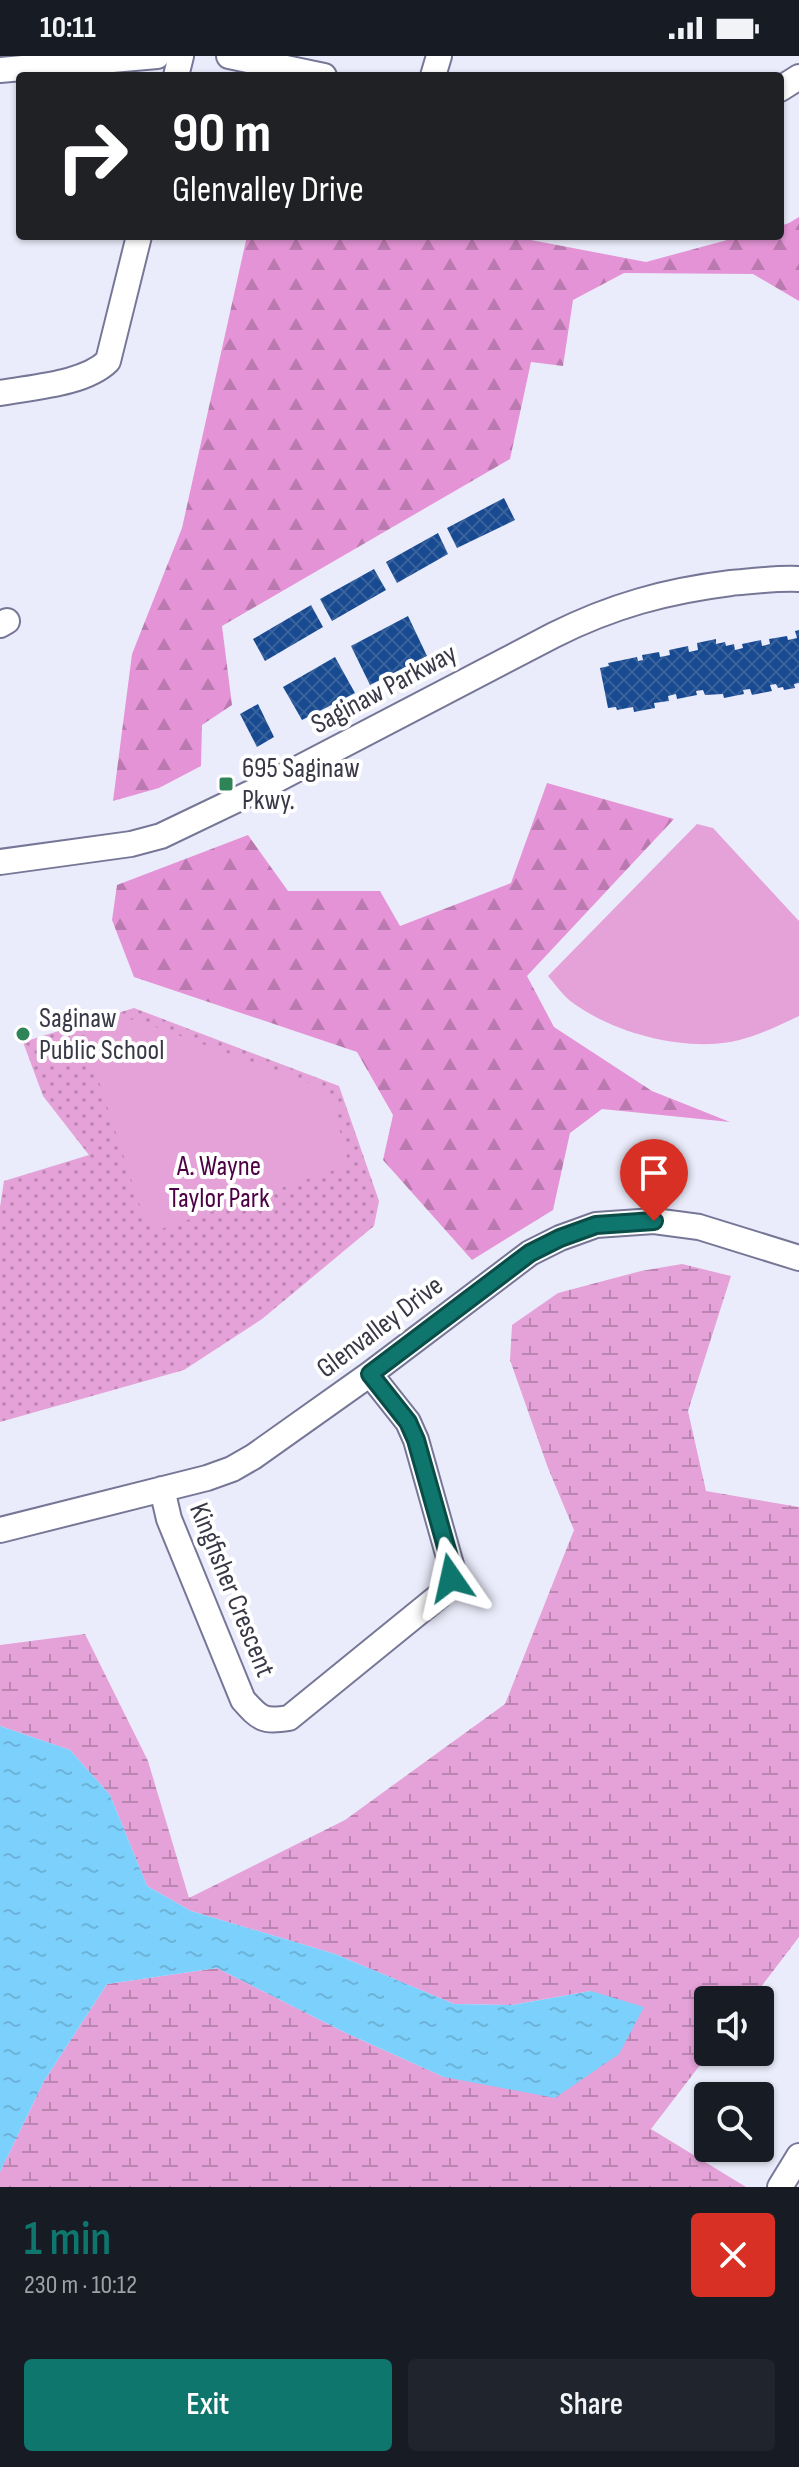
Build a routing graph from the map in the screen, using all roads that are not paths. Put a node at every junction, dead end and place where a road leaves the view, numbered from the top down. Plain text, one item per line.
1 (157, 56) edge
2 (229, 56) edge
3 (792, 56) edge
4 (799, 68) edge
5 (0, 70) edge
6 (305, 72) edge
7 (138, 240) edge
8 (0, 393) edge
9 (799, 579) edge
10 (0, 862) edge
11 (799, 1258) edge
12 (370, 1374) junction
13 (162, 1489) junction
14 (0, 1530) edge
15 (799, 2156) edge
16 (780, 2187) edge

1 - 5 street
2 - 6 street
3 - 4 street
7 - 8 street
9 - 10 street, Saginaw Parkway
11 - 12 street, Glenvalley Drive
12 - 13 street, Glenvalley Drive
12 - 13 street, Kingfisher Crescent
13 - 14 street, Glenvalley Drive
15 - 16 street

